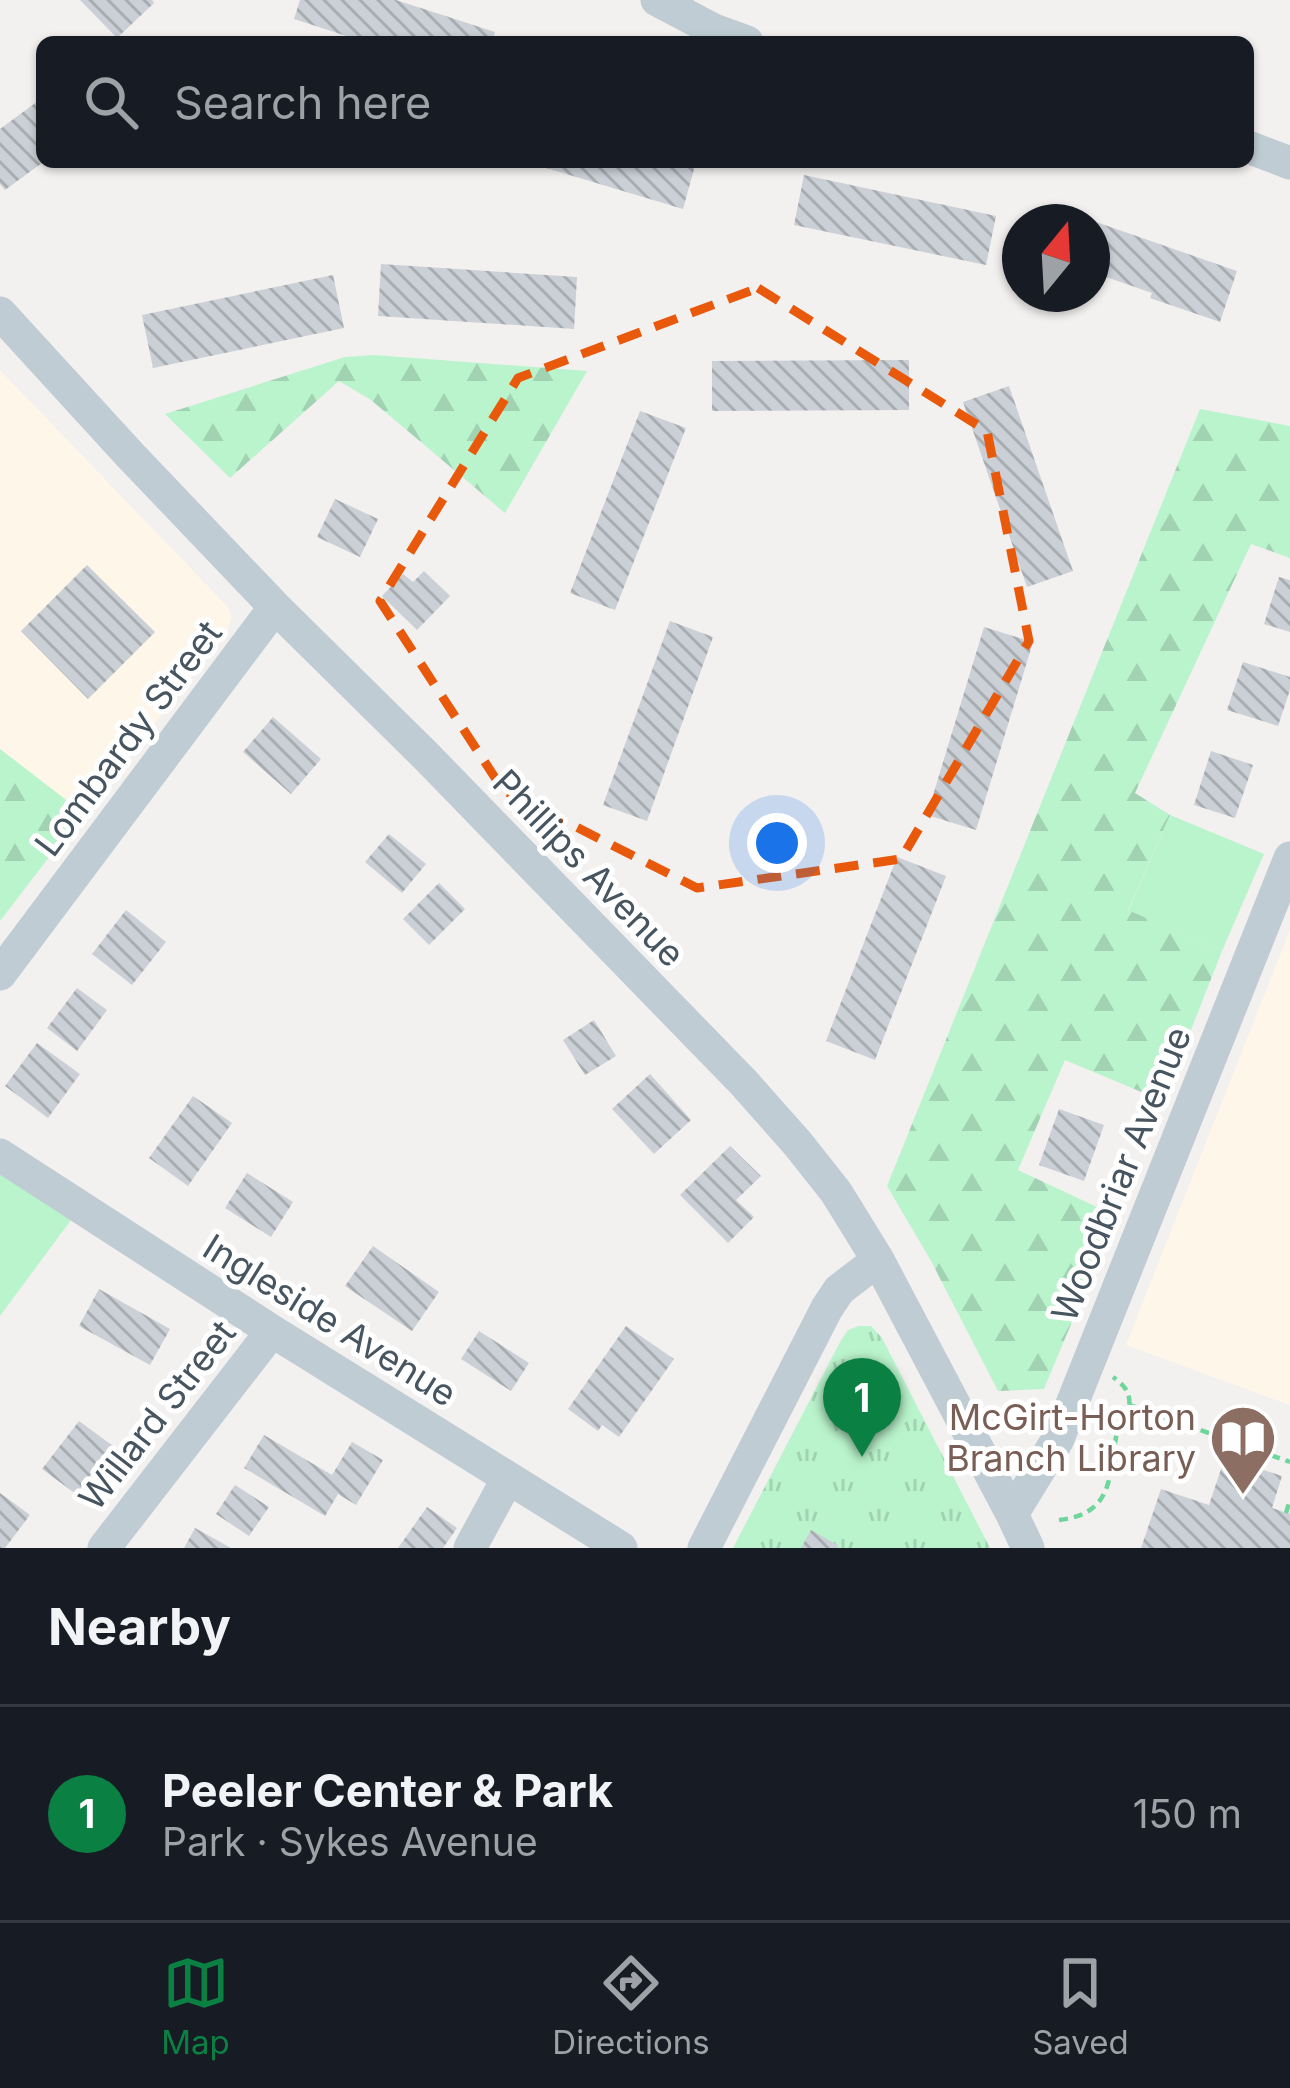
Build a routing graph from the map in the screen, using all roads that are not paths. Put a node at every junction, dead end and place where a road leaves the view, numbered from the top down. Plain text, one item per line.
1 (657, 0) edge
2 (730, 36) edge
3 (1254, 148) edge
4 (1290, 163) edge
5 (0, 313) edge
6 (275, 607) junction
7 (1290, 858) edge
8 (0, 974) edge
9 (0, 1155) edge
10 (878, 1260) junction
11 (272, 1330) junction
12 (508, 1478) junction
13 (1012, 1514) junction
14 (104, 1548) edge
15 (470, 1548) edge
16 (621, 1548) edge
17 (704, 1548) edge
18 (1028, 1548) edge

1 - 2 street
3 - 4 street
5 - 6 street, Phillips Avenue
6 - 8 street, Lombardy Street
6 - 10 street, Phillips Avenue
7 - 13 street, Woodbriar Avenue
9 - 11 street, Ingleside Avenue
10 - 13 street, Phillips Avenue
10 - 17 street
11 - 12 street, Ingleside Avenue
11 - 14 street, Willard Street
12 - 15 street
12 - 16 street, Ingleside Avenue
13 - 18 street, Phillips Avenue

